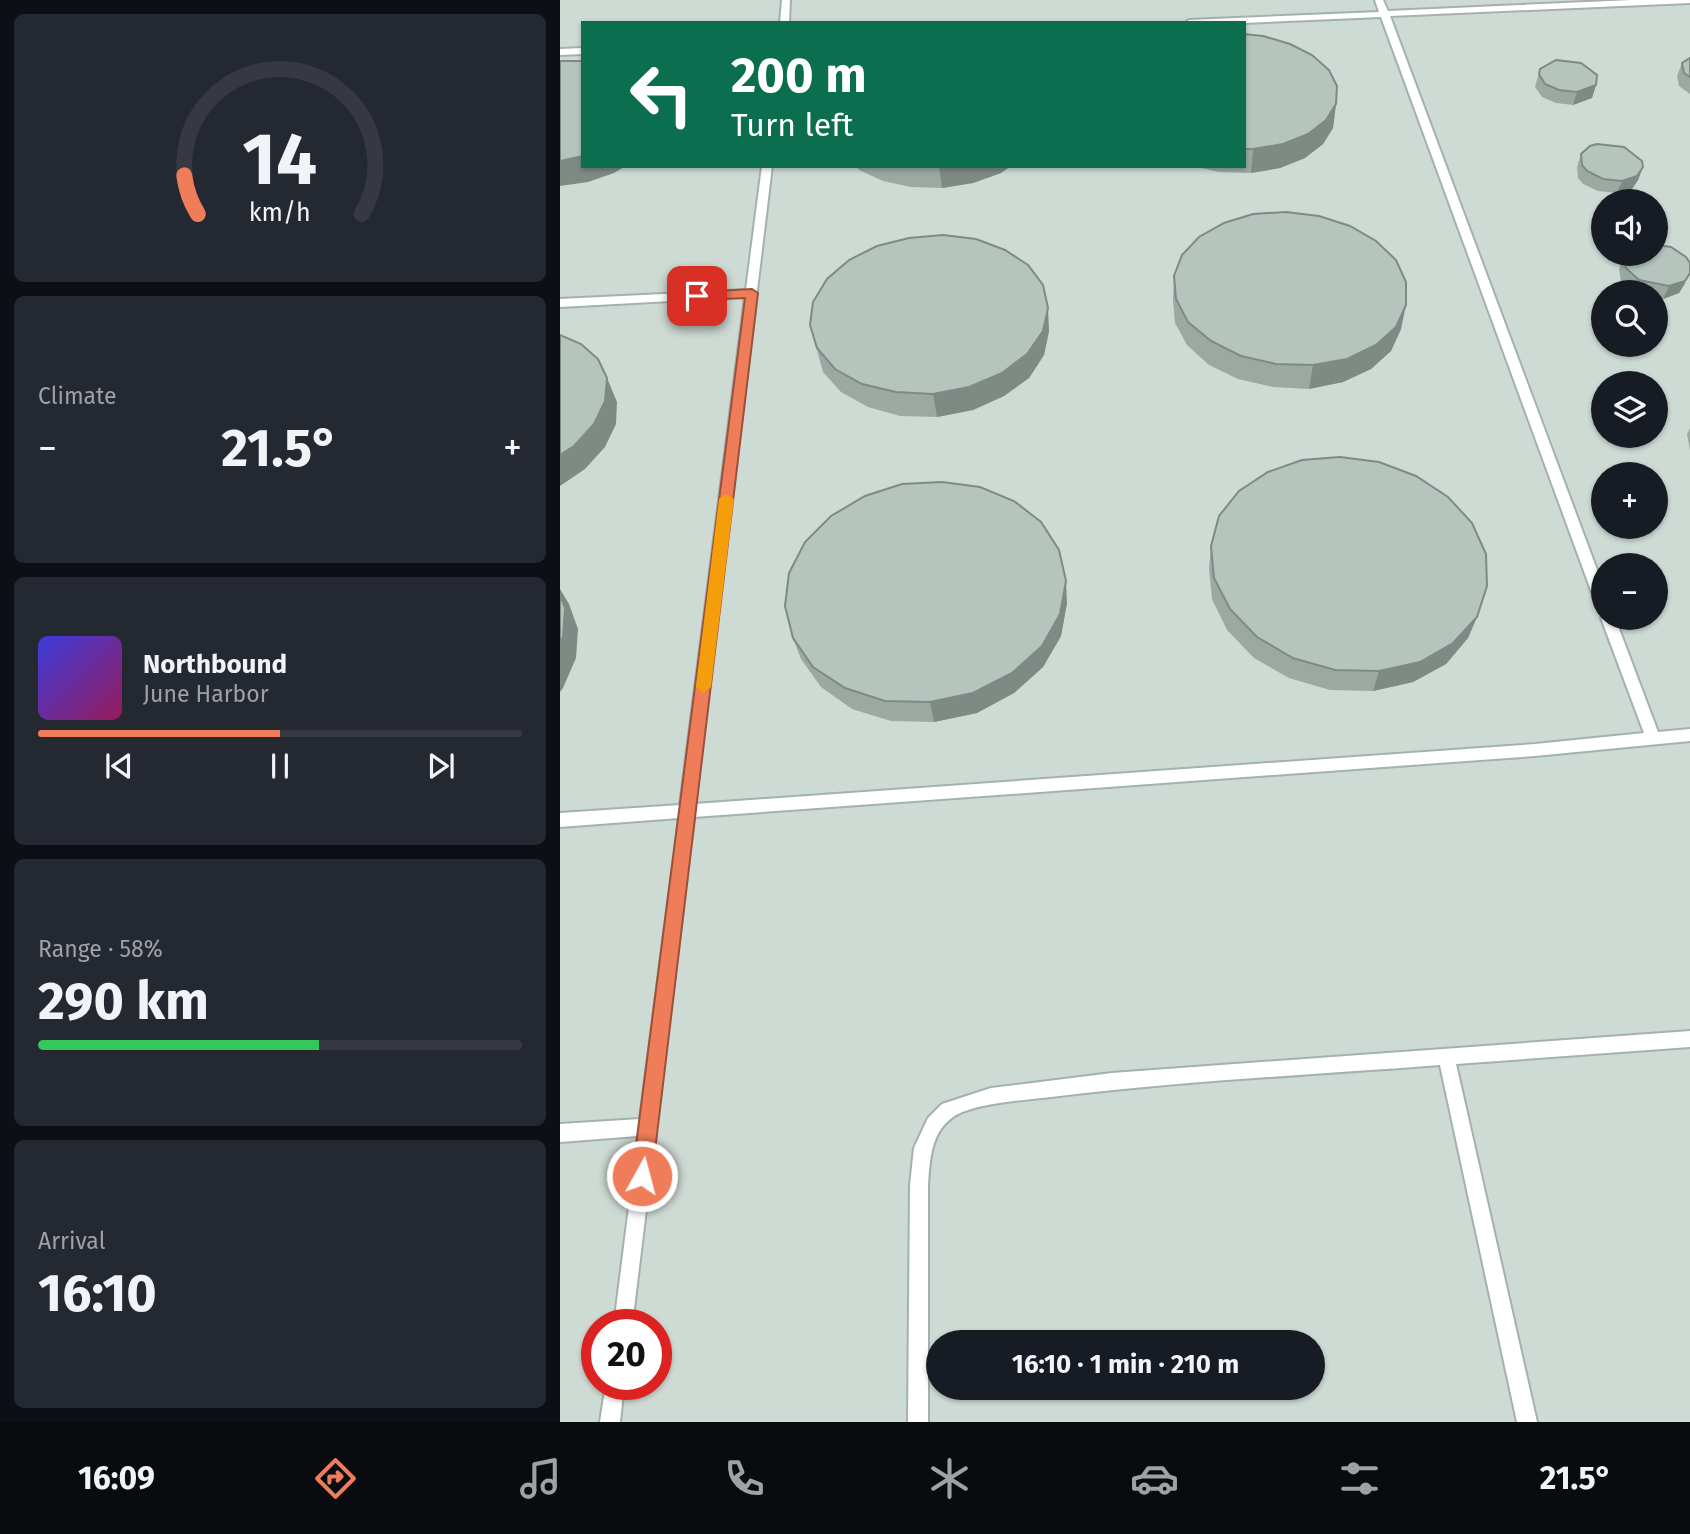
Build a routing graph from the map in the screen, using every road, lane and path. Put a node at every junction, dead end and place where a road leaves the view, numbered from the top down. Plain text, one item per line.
1 (786, 0) edge
2 (1379, 0) edge
3 (1690, 1) edge
4 (1384, 13) junction
5 (784, 21) edge
6 (1228, 21) edge
7 (581, 51) edge
8 (560, 52) edge
9 (767, 168) edge
10 (752, 293) junction
11 (560, 303) edge
12 (1591, 572) edge
13 (1612, 630) edge
14 (1690, 735) edge
15 (1653, 738) junction
16 (688, 812) junction
17 (560, 820) edge
18 (1690, 1039) edge
19 (1446, 1057) junction
20 (648, 1126) junction
21 (560, 1133) edge
22 (625, 1309) edge
23 (613, 1400) edge
24 (610, 1422) edge
25 (918, 1422) edge
26 (1527, 1422) edge

1 - 5 lane
2 - 4 lane
3 - 4 lane
4 - 6 lane
4 - 12 lane
7 - 8 lane
9 - 10 lane
10 - 11 lane
10 - 16 lane
13 - 15 lane
14 - 15 lane
15 - 16 lane
16 - 17 lane
16 - 20 lane
18 - 19 lane
19 - 25 lane
19 - 26 lane
20 - 21 lane
20 - 22 lane
23 - 24 lane

